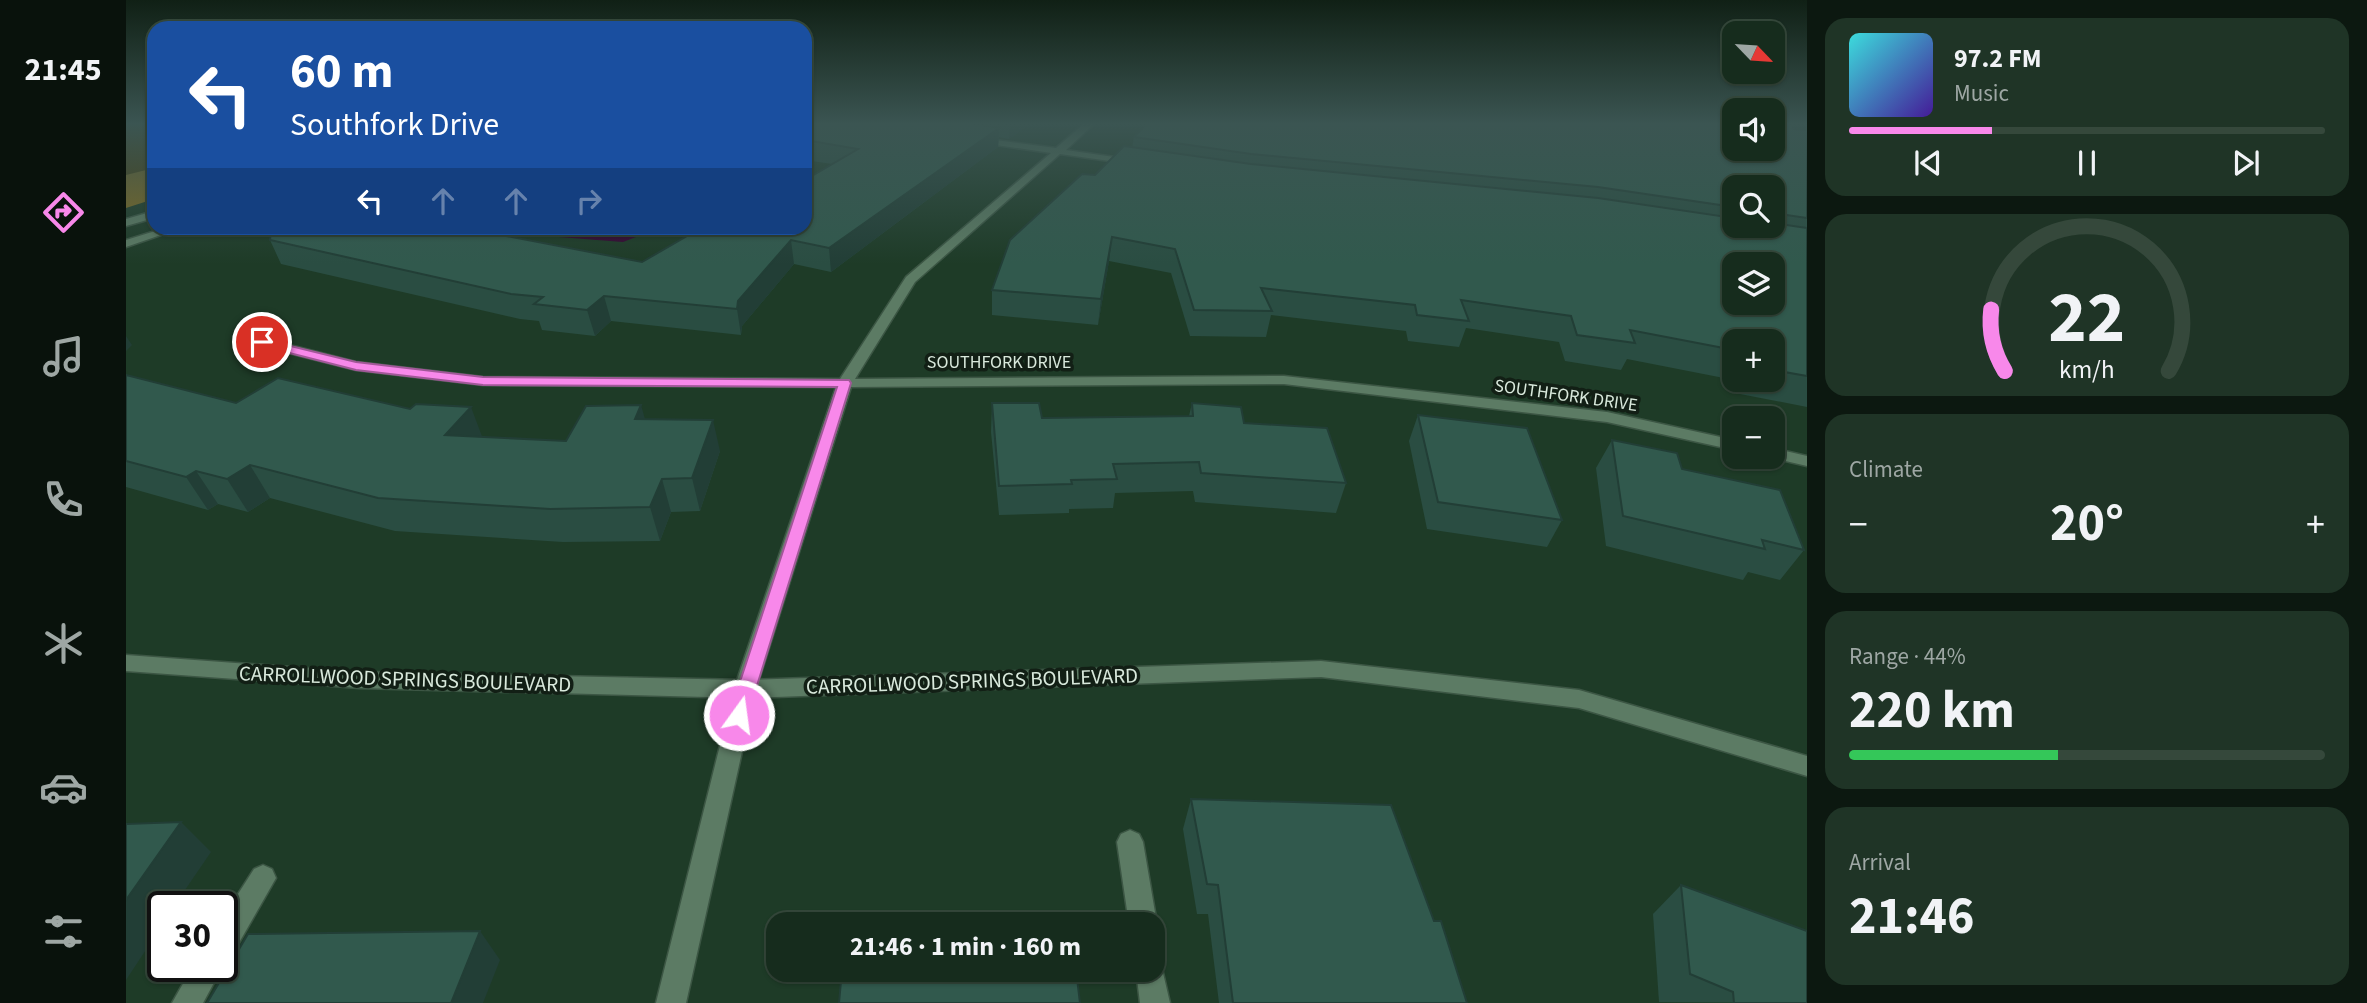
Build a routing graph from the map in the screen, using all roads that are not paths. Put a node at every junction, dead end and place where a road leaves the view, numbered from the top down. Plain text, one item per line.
1 (1038, 170) edge
2 (147, 216) edge
3 (126, 223) edge
4 (154, 235) edge
5 (126, 244) edge
6 (262, 342) dead end
7 (845, 383) junction
8 (1722, 442) edge
9 (1785, 456) edge
10 (1807, 461) edge
11 (126, 663) edge
12 (745, 689) junction
13 (1807, 766) edge
14 (1130, 842) dead end
15 (263, 878) dead end
16 (1141, 912) edge
17 (238, 919) edge
18 (199, 982) edge
19 (1152, 982) edge
20 (187, 1003) edge
21 (671, 1003) edge
22 (1155, 1003) edge

1 - 7 street
2 - 3 street
4 - 5 street
6 - 7 street, SOUTHFORK DRIVE
7 - 8 street, SOUTHFORK DRIVE
7 - 12 street
9 - 10 street
11 - 12 street, CARROLLWOOD SPRINGS BOULEVARD
12 - 13 street, CARROLLWOOD SPRINGS BOULEVARD
12 - 21 street
14 - 16 street
15 - 17 street
18 - 20 street
19 - 22 street

